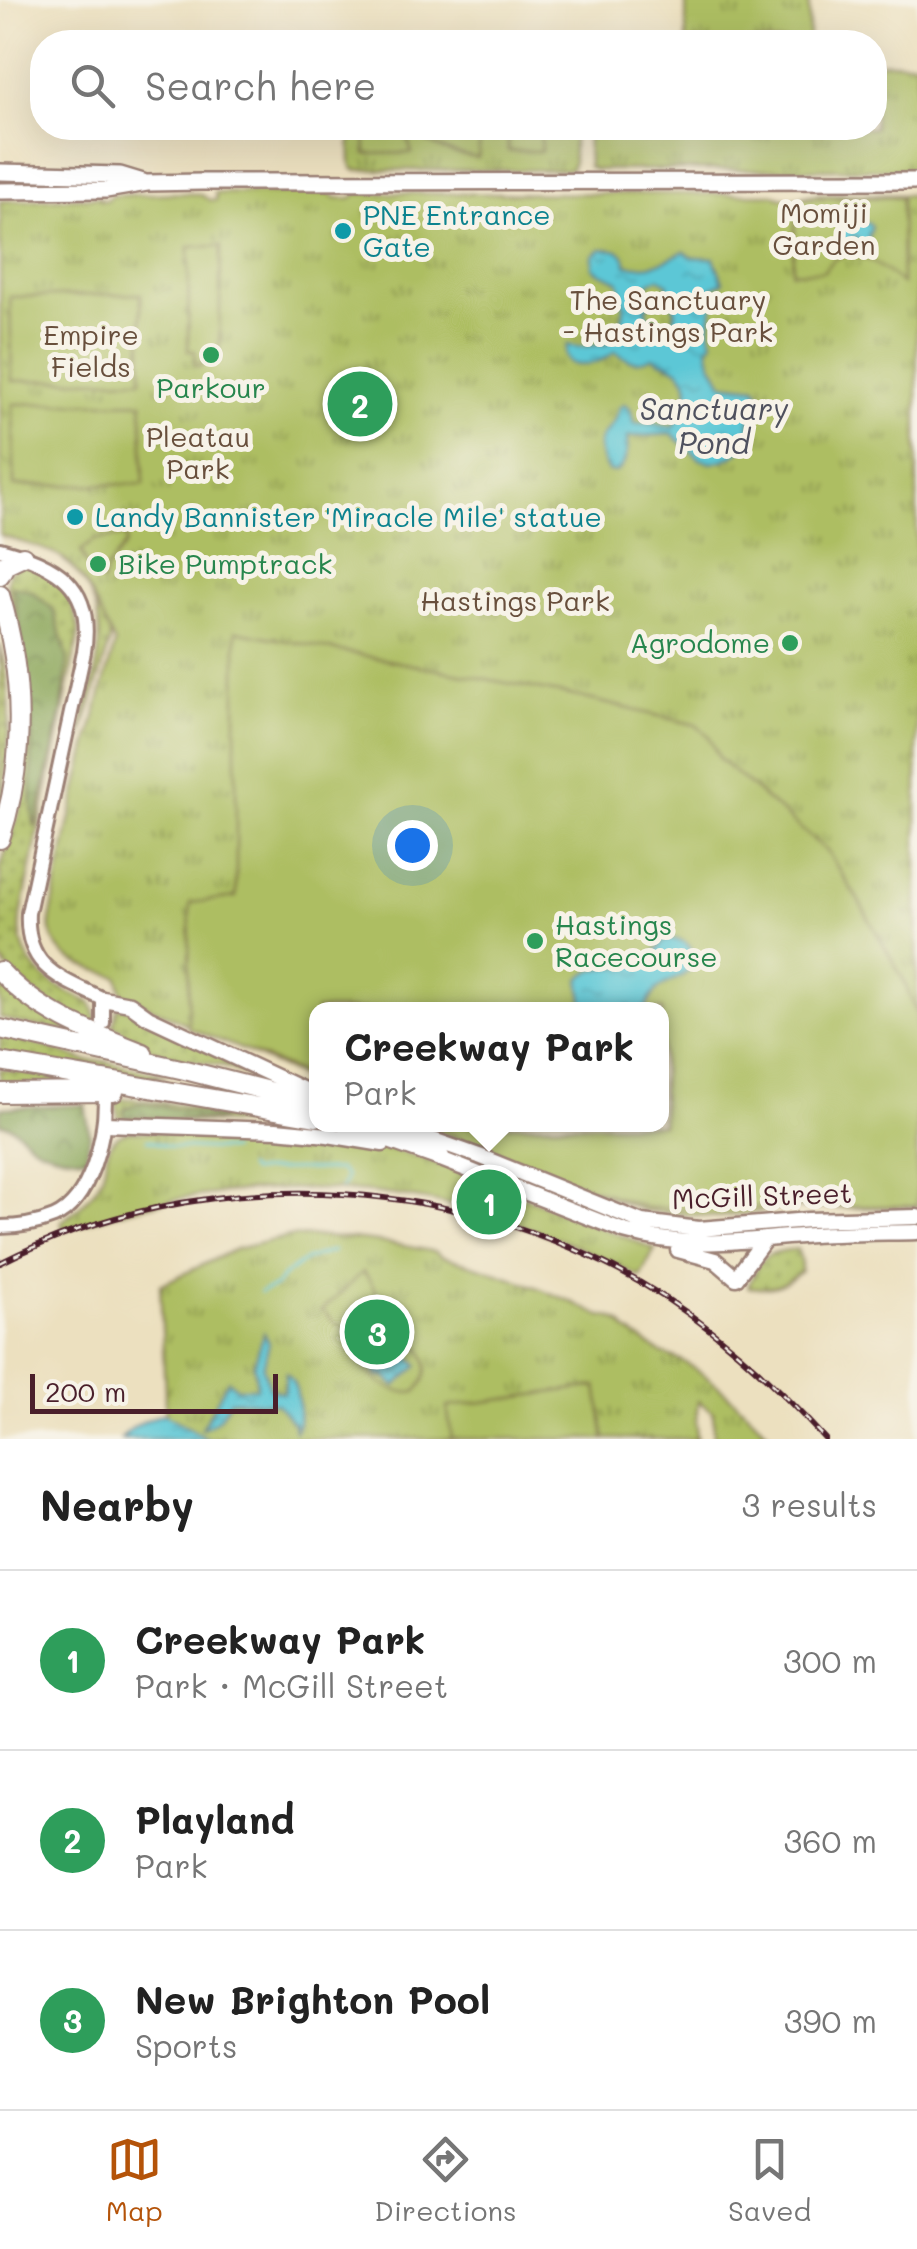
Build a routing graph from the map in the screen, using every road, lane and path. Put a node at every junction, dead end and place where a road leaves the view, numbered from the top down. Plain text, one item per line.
1 (0, 172) edge
2 (917, 181) edge
3 (147, 183) junction
4 (0, 190) edge
5 (0, 549) edge
6 (24, 556) junction
7 (0, 575) edge
8 (0, 595) edge
9 (0, 839) edge
10 (0, 970) edge
11 (102, 998) junction
12 (103, 1022) dead end
13 (0, 1029) edge
14 (0, 1062) edge
15 (185, 1070) junction
16 (0, 1093) edge
17 (309, 1096) edge
18 (309, 1099) edge
19 (105, 1100) dead end
20 (278, 1108) junction
21 (309, 1115) edge
22 (105, 1124) junction
23 (369, 1132) edge
24 (411, 1132) edge
25 (440, 1157) junction
26 (917, 1218) edge
27 (0, 1227) edge
28 (917, 1232) edge
29 (764, 1239) junction
30 (654, 1240) junction

1 - 3 main road
2 - 3 main road
3 - 4 main road
5 - 6 street
6 - 7 highway
6 - 11 street
8 - 9 highway
10 - 15 highway
11 - 12 street
11 - 17 main road
13 - 15 highway
14 - 20 highway
15 - 18 highway
16 - 20 highway
19 - 22 street
20 - 21 highway
22 - 25 main road, McGill Street
22 - 27 street
23 - 25 highway
24 - 26 main road, McGill Street
25 - 30 main road, McGill Street
28 - 29 main road, McGill Street
29 - 30 main road, McGill Street
29 - 30 main road

